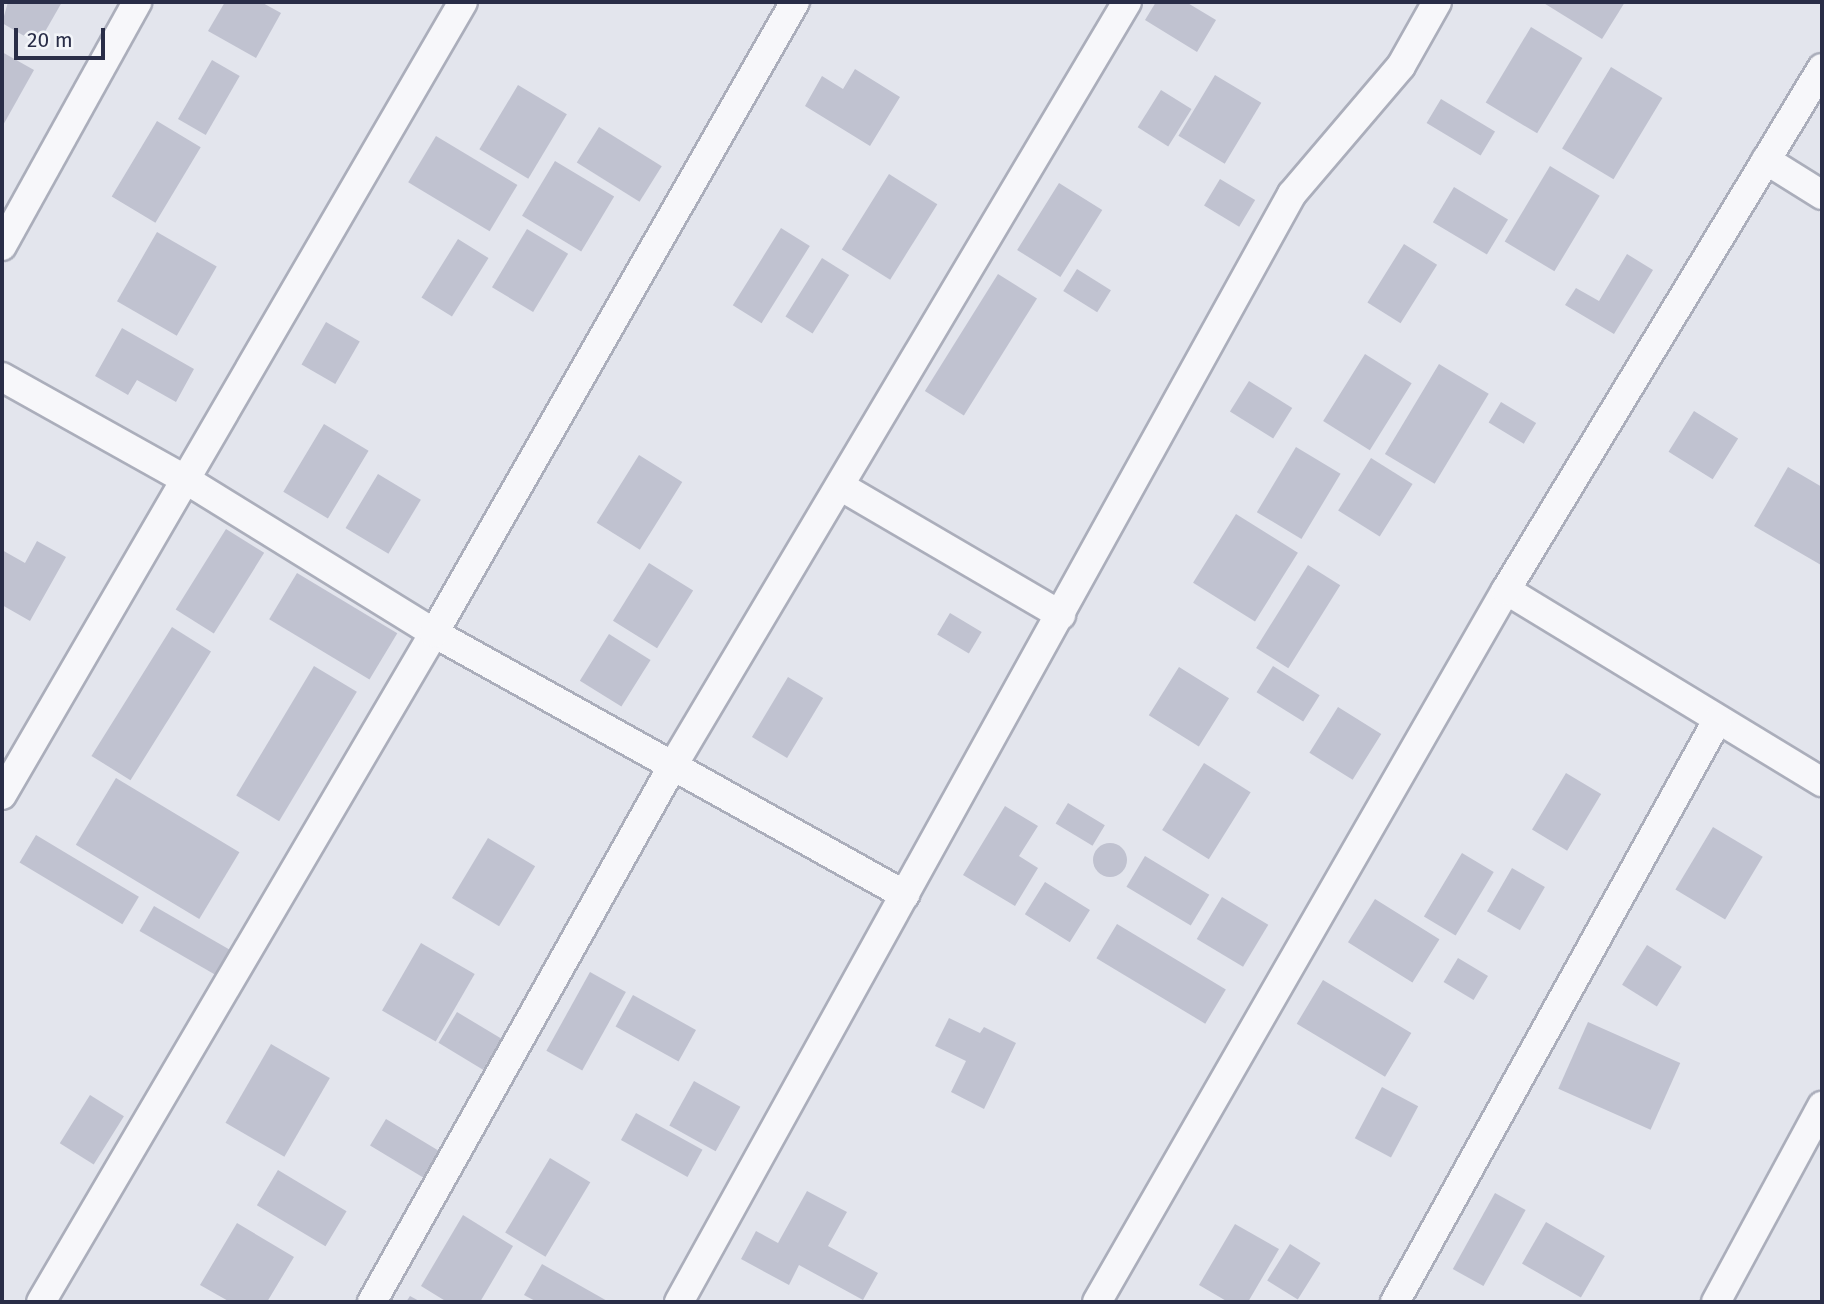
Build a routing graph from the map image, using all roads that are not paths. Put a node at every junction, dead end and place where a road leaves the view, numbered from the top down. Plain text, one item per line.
1 (137, 2) edge
2 (463, 2) edge
3 (795, 2) edge
4 (1127, 2) edge
5 (1437, 2) edge
6 (1822, 68) edge
7 (1766, 160) junction
8 (1822, 195) edge
9 (2, 246) edge
10 (2, 377) edge
11 (188, 481) junction
12 (839, 486) junction
13 (1506, 590) junction
14 (1061, 615) junction
15 (434, 633) junction
16 (1718, 719) junction
17 (673, 767) junction
18 (1822, 782) edge
19 (2, 795) edge
20 (905, 895) junction
21 (1822, 1106) edge
22 (41, 1302) edge
23 (372, 1302) edge
24 (679, 1302) edge
25 (1097, 1302) edge
26 (1395, 1302) edge
27 (1716, 1302) edge

1 - 9 street
2 - 11 street
3 - 15 street
4 - 12 street
5 - 14 street
6 - 7 street
7 - 8 street
7 - 13 street
10 - 11 street
11 - 15 street
11 - 19 street
12 - 14 street
12 - 17 street
13 - 16 street
13 - 25 street
14 - 20 street
15 - 17 street
15 - 22 street
16 - 18 street
16 - 26 street
17 - 20 street
17 - 23 street
20 - 24 street
21 - 27 street

